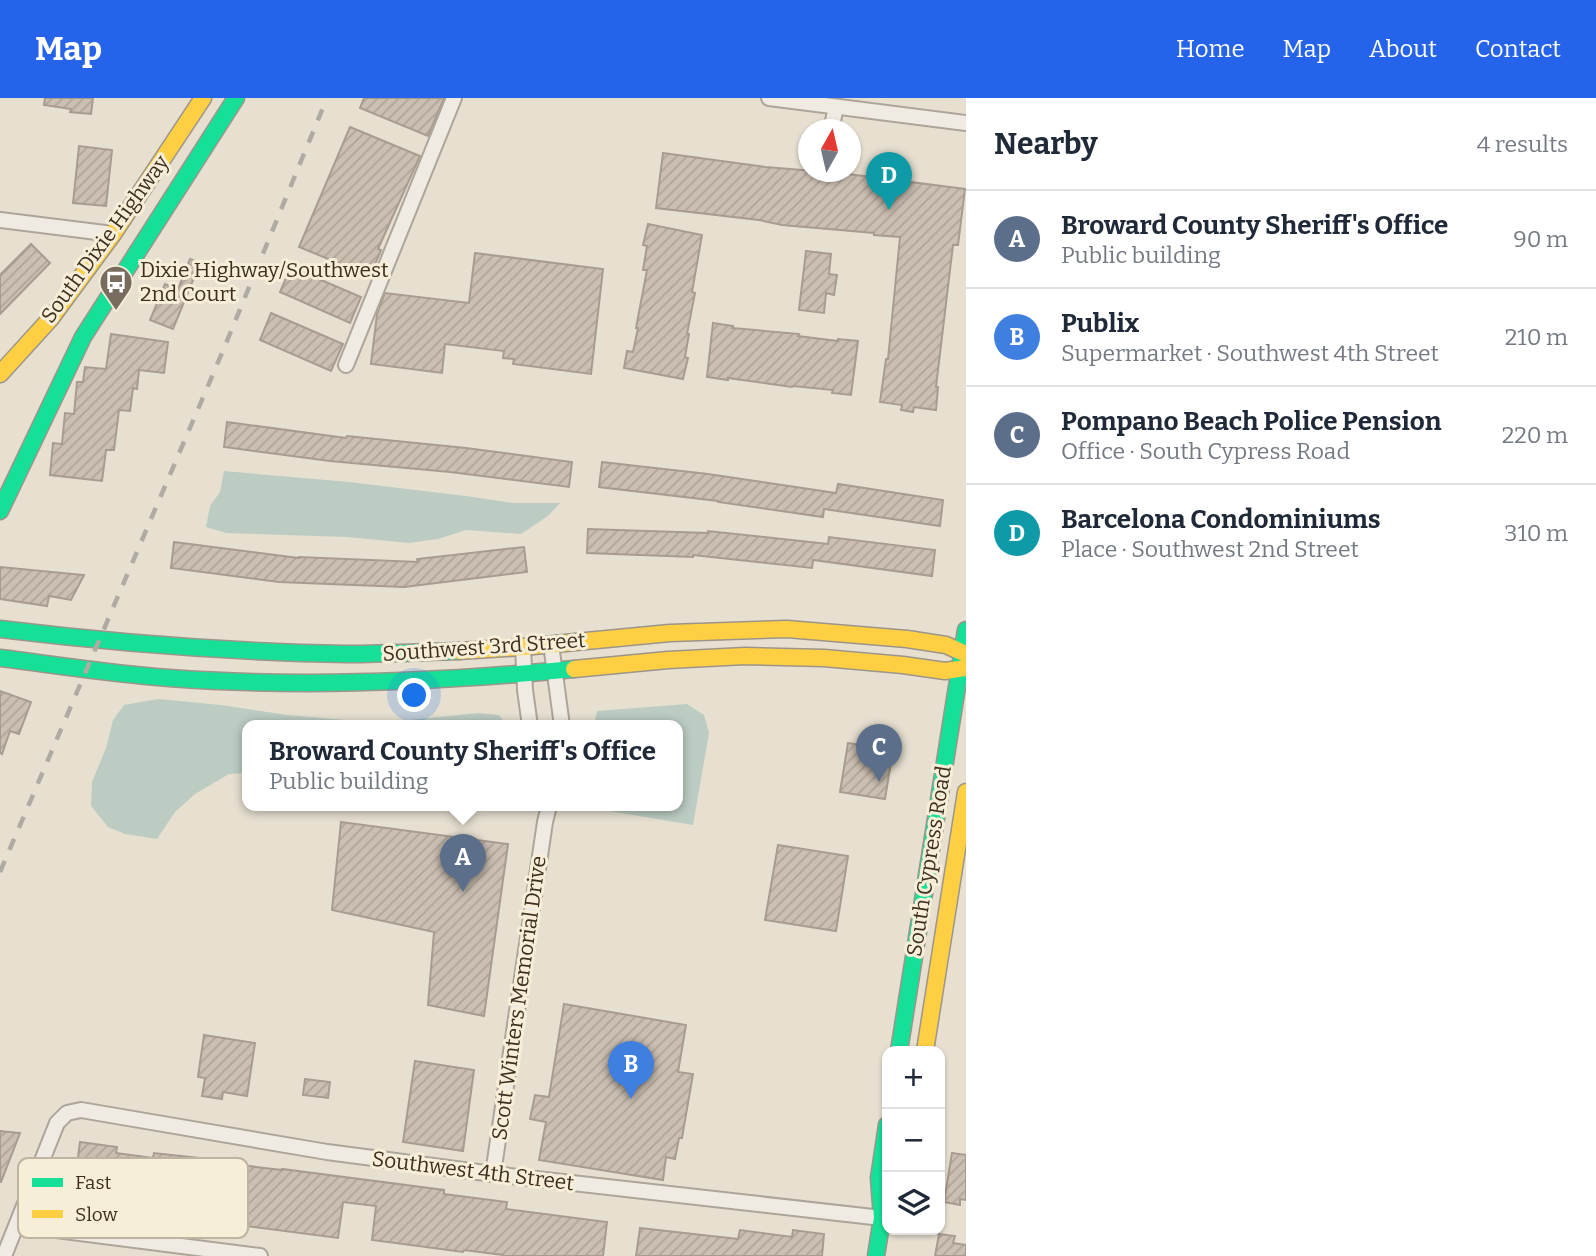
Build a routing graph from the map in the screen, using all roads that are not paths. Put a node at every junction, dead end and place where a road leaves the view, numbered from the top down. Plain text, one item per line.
1 (203, 98) edge
2 (236, 98) edge
3 (454, 98) edge
4 (769, 98) edge
5 (836, 107) junction
6 (833, 119) edge
7 (966, 123) edge
8 (0, 220) edge
9 (113, 234) junction
10 (346, 365) dead end
11 (0, 374) edge
12 (0, 511) edge
13 (0, 629) edge
14 (966, 630) edge
15 (551, 644) junction
16 (523, 647) junction
17 (0, 659) edge
18 (964, 661) edge
19 (554, 671) junction
20 (524, 673) junction
21 (529, 720) edge
22 (561, 720) edge
23 (966, 792) edge
24 (544, 811) edge
25 (548, 811) edge
26 (545, 822) junction
27 (900, 1046) edge
28 (926, 1046) edge
29 (43, 1158) edge
30 (882, 1158) edge
31 (493, 1174) junction
32 (882, 1196) edge
33 (882, 1214) edge
34 (17, 1225) edge
35 (882, 1228) edge
36 (119, 1238) edge
37 (4, 1256) edge
38 (260, 1256) edge
39 (876, 1256) edge

1 - 9 street, South Dixie Highway
2 - 12 street, South Dixie Highway
3 - 10 street
4 - 5 street
5 - 6 street
5 - 7 street
8 - 9 street
9 - 11 street, South Dixie Highway
13 - 16 street, Southwest 3rd Street
14 - 18 street, South Cypress Road
15 - 16 street, Southwest 3rd Street
15 - 18 street, Southwest 3rd Street
15 - 19 street
16 - 20 street
17 - 20 street, Southwest 3rd Street
18 - 19 street, Southwest 3rd Street
18 - 27 street, South Cypress Road
19 - 20 street, Southwest 3rd Street
19 - 22 street
20 - 21 street
23 - 28 street, South Cypress Road
24 - 26 street, Scott Winters Memorial Drive
25 - 26 street, Scott Winters Memorial Drive
26 - 31 street, Scott Winters Memorial Drive
29 - 31 street, Southwest 4th Street
30 - 32 street
31 - 33 street, Southwest 4th Street
34 - 37 street
35 - 39 street
36 - 38 street

